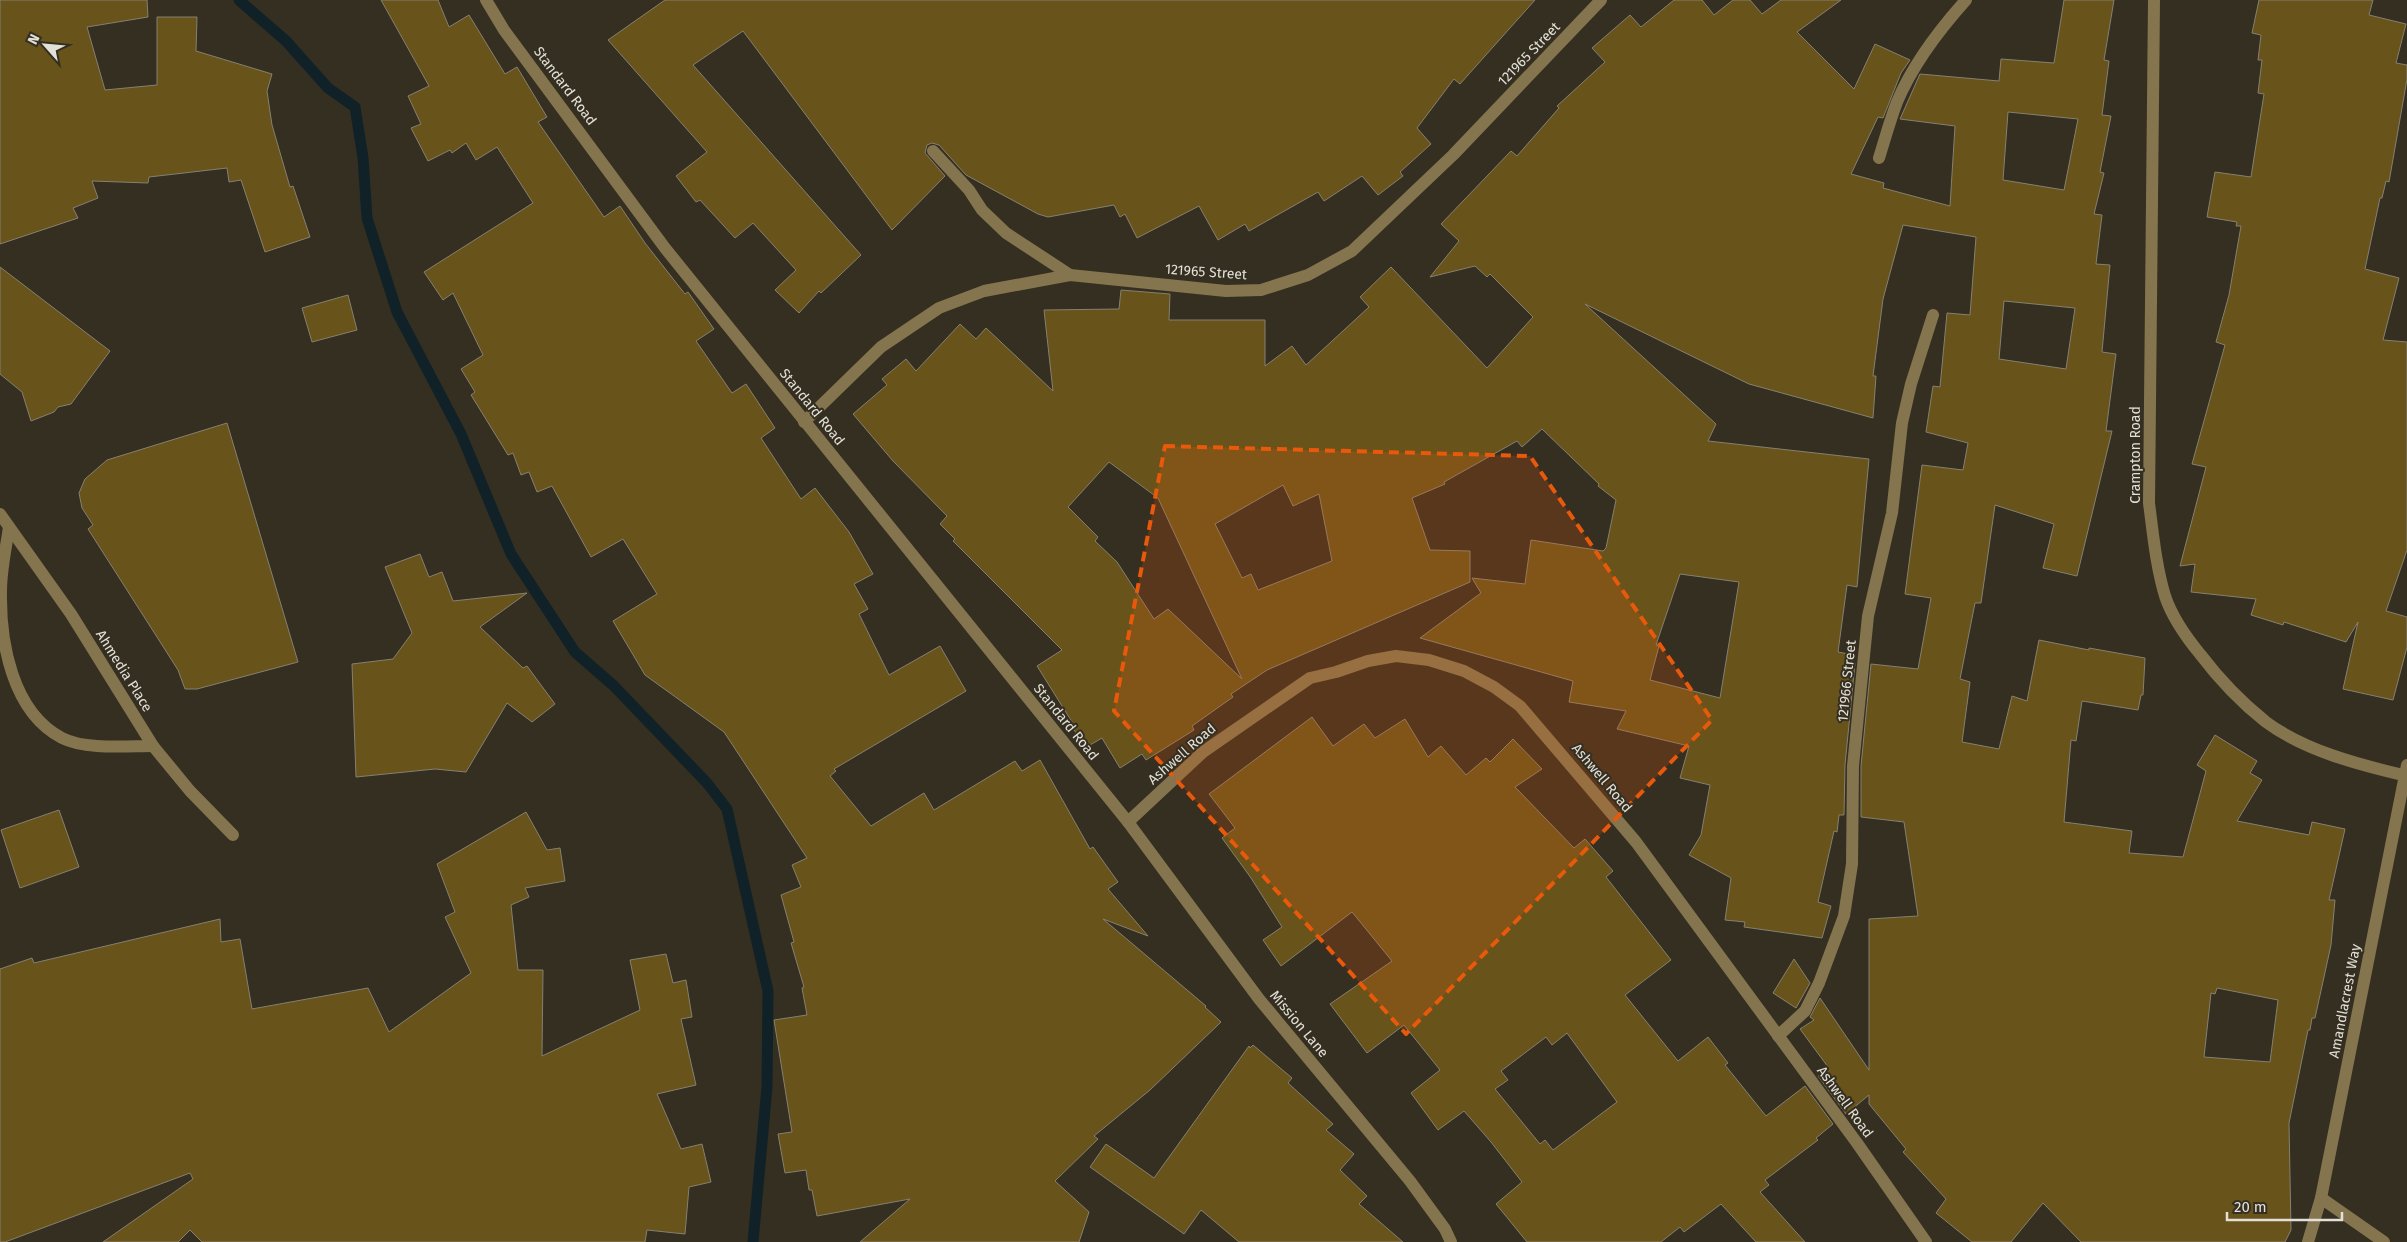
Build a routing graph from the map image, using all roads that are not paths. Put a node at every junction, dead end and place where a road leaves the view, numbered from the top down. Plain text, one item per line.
1 (486, 0) edge
2 (1601, 0) edge
3 (1966, 0) edge
4 (2154, 0) edge
5 (933, 151) dead end
6 (1879, 158) dead end
7 (1070, 275) junction
8 (1933, 316) dead end
9 (804, 422) junction
10 (0, 514) edge
11 (9, 527) junction
12 (153, 746) junction
13 (2406, 772) edge
14 (1128, 822) junction
15 (233, 835) dead end
16 (1778, 1036) junction
17 (2321, 1198) junction
18 (1451, 1242) edge
19 (1926, 1242) edge
20 (2308, 1242) edge
21 (2384, 1242) edge

1 - 9 street, Standard Road
2 - 7 street, 121965 Street
3 - 6 street
4 - 13 street, Crampton Road
5 - 7 street
7 - 9 street, 121965 Street
8 - 16 street, 121966 Street
9 - 14 street, Standard Road
10 - 11 street, Ahmedia Place
11 - 12 street, Ahmedia Place
11 - 12 street
12 - 15 street, Ahmedia Place
13 - 17 street, Amandlacrest Way
14 - 16 street, Ashwell Road
14 - 18 street, Mission Lane
16 - 19 street, Ashwell Road
17 - 20 street, Amandlacrest Way
17 - 21 street

